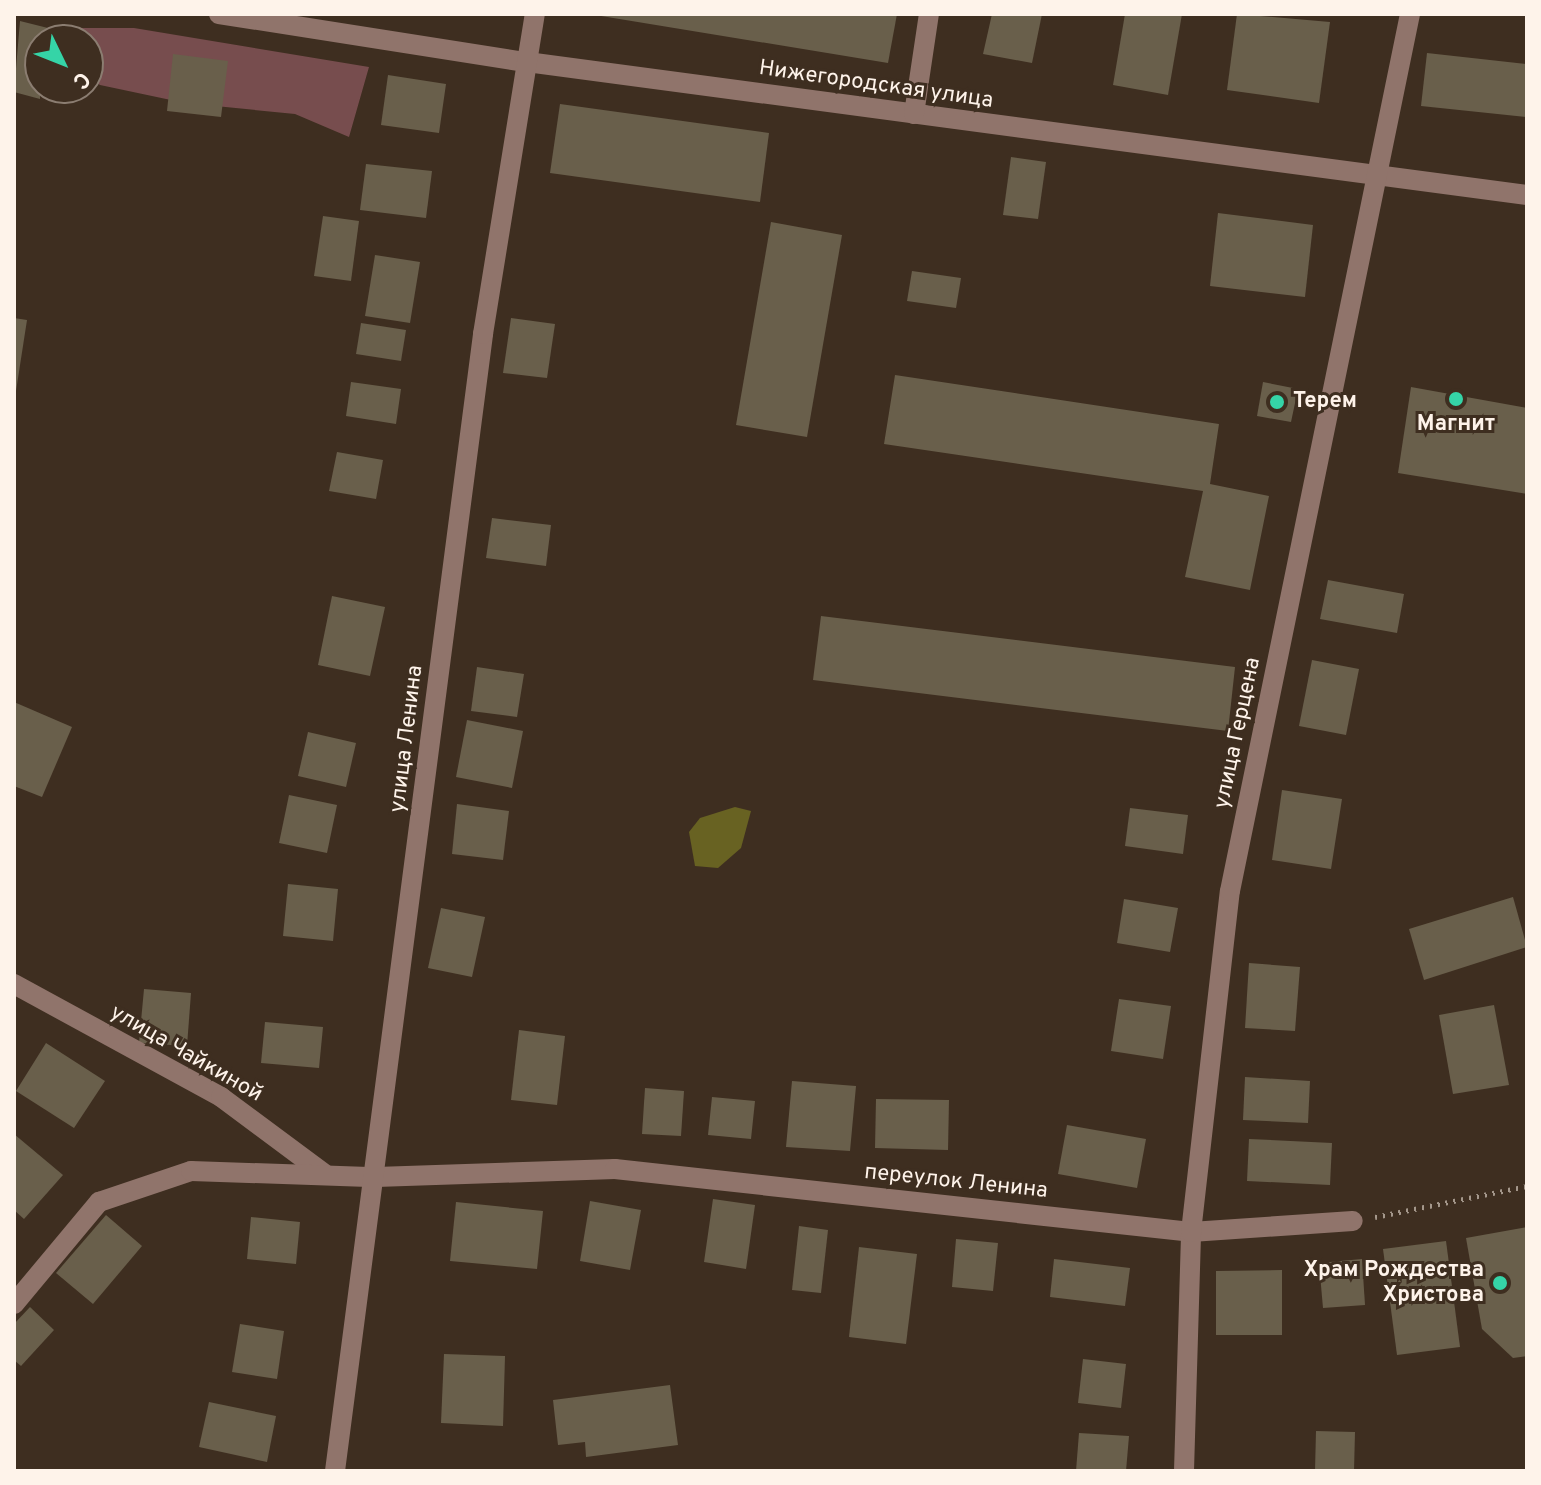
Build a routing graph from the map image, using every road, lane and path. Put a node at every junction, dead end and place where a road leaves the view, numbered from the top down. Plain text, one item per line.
1 (219, 14) edge
2 (535, 14) edge
3 (929, 14) edge
4 (1410, 14) edge
5 (527, 62) junction
6 (914, 114) junction
7 (1379, 178) junction
8 (1527, 195) edge
9 (14, 984) edge
10 (326, 1175) junction
11 (376, 1177) junction
12 (1527, 1186) edge
13 (1353, 1221) joint
14 (1191, 1232) junction
15 (14, 1304) edge
16 (335, 1471) edge
17 (1184, 1471) edge

1 - 5 street, Нижегородская улица
2 - 5 street, улица Ленина
3 - 6 street
4 - 7 street, улица Герцена
5 - 6 street, Нижегородская улица
5 - 11 street, улица Ленина
6 - 7 street, Нижегородская улица
7 - 8 street, Нижегородская улица
7 - 14 street, улица Герцена
9 - 10 street, улица Чайкиной
10 - 11 street, переулок Ленина
10 - 15 street, переулок Ленина
11 - 14 street, переулок Ленина
11 - 16 street, улица Ленина
12 - 13 path
13 - 14 street, переулок Ленина
14 - 17 street, улица Герцена

